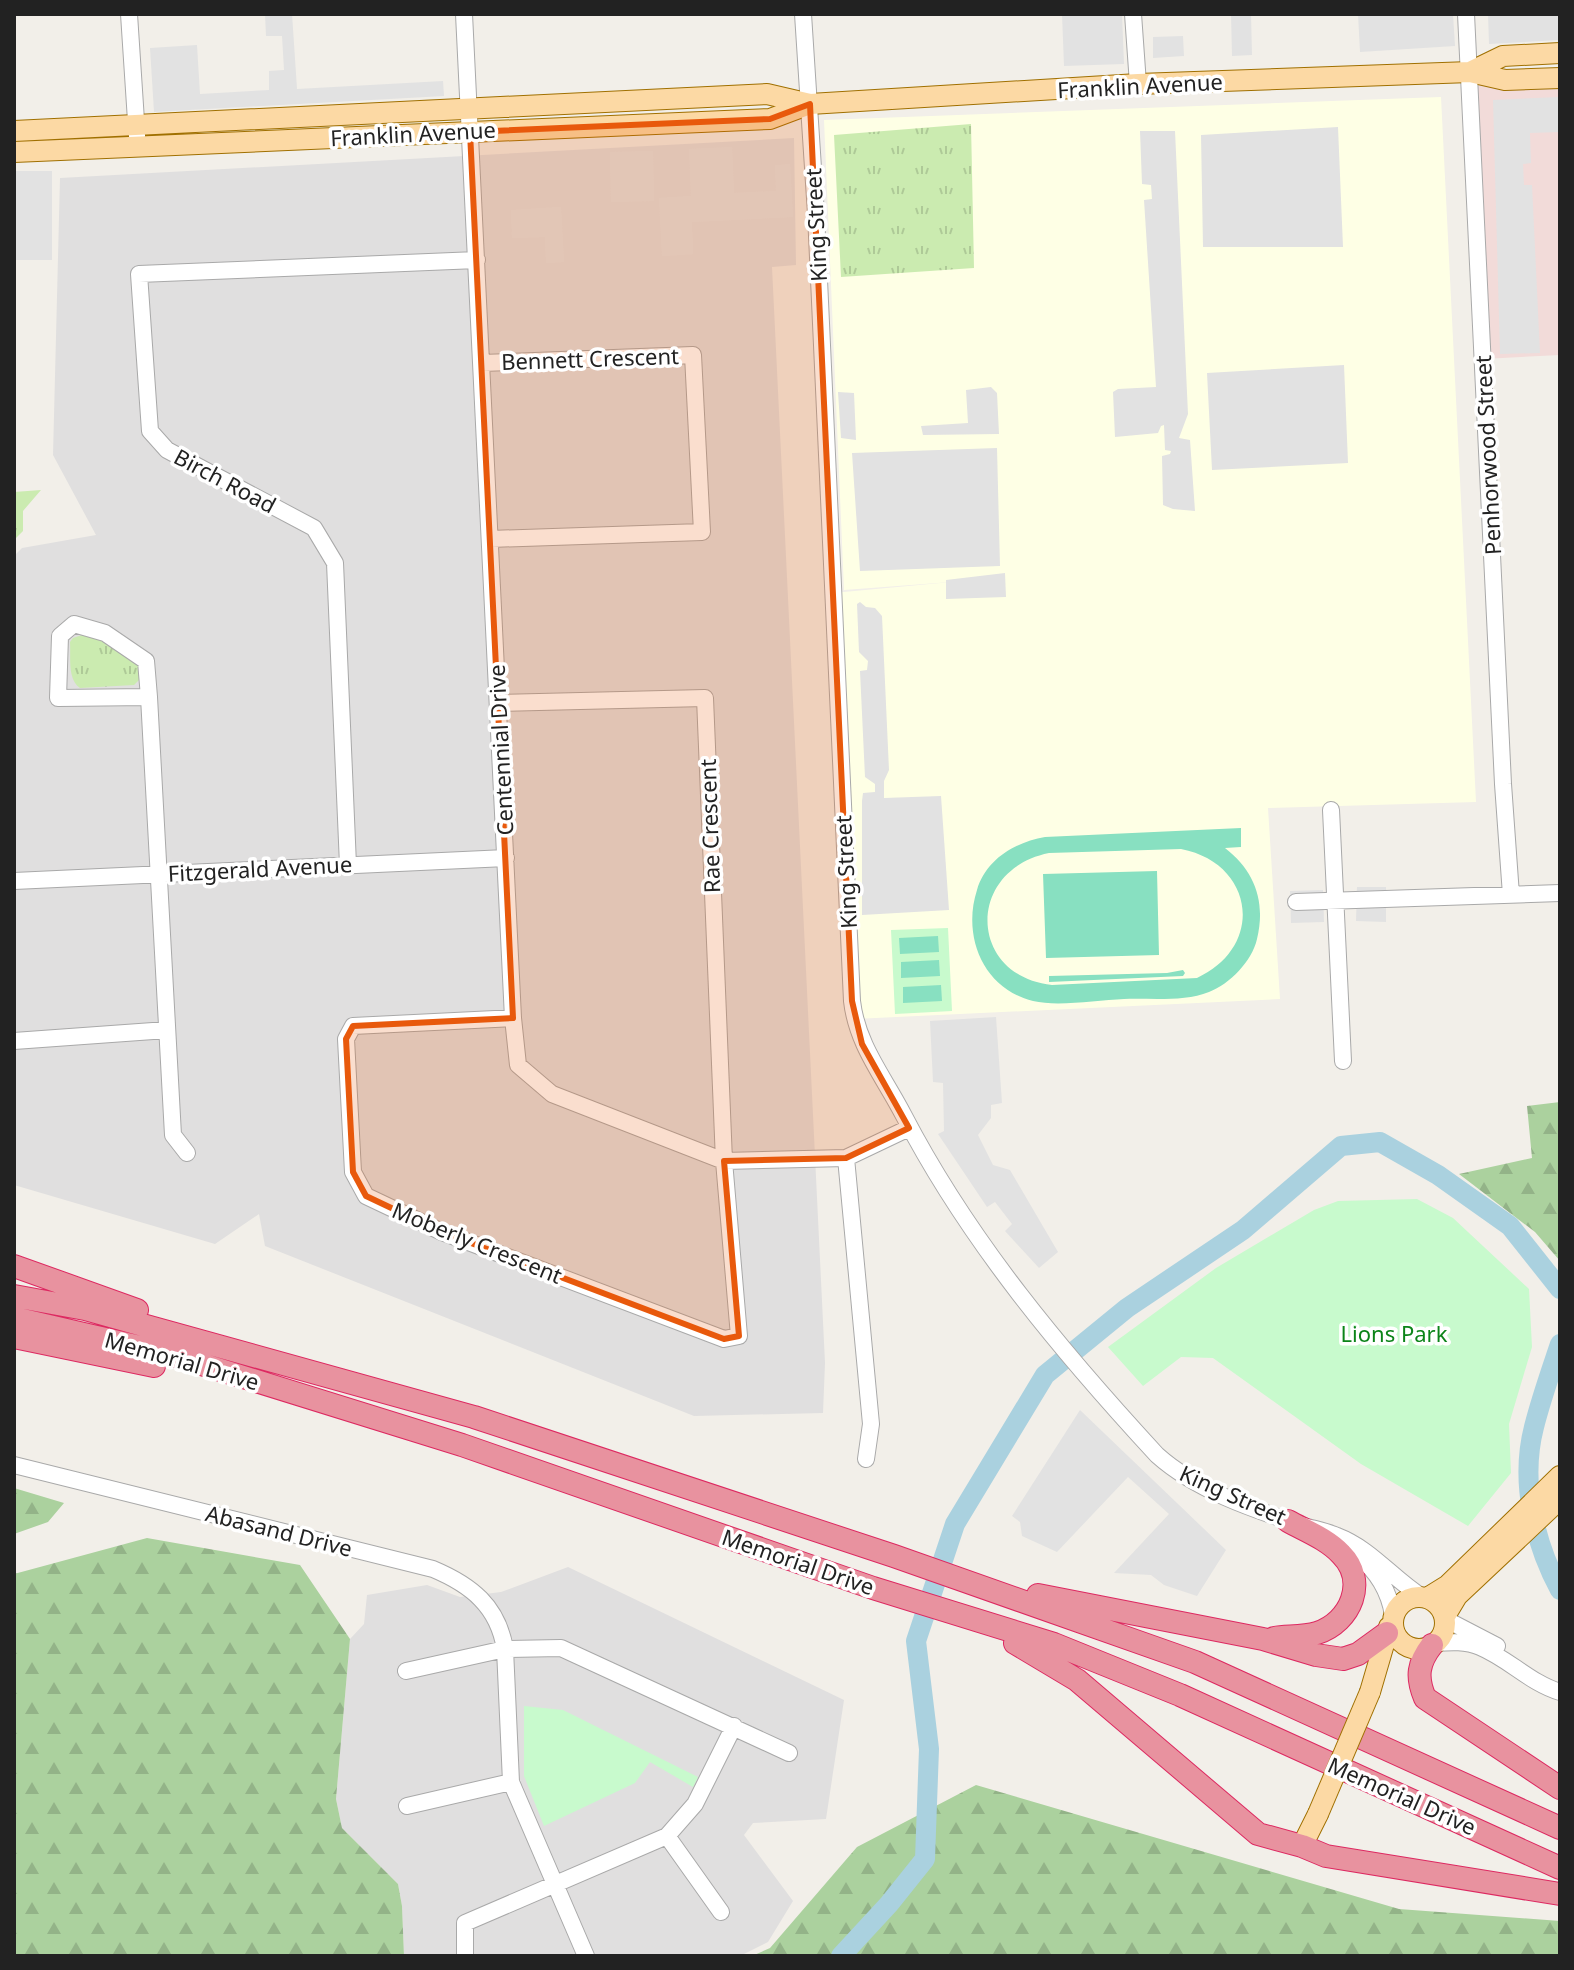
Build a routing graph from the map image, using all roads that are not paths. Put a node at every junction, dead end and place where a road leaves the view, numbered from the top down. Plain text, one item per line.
1 (129, 14) edge
2 (464, 14) edge
3 (803, 14) edge
4 (1133, 14) edge
5 (1466, 14) edge
6 (1560, 53) edge
7 (1470, 72) junction
8 (1560, 78) edge
9 (1138, 84) junction
10 (810, 104) junction
11 (470, 110) junction
12 (137, 124) junction
13 (14, 131) edge
14 (470, 132) junction
15 (137, 146) junction
16 (14, 152) edge
17 (477, 260) junction
18 (482, 363) junction
19 (491, 539) junction
20 (149, 697) junction
21 (499, 703) junction
22 (1331, 810) dead end
23 (506, 858) junction
24 (348, 865) junction
25 (159, 874) junction
26 (14, 881) edge
27 (1560, 893) edge
28 (1511, 895) junction
29 (1335, 899) junction
30 (1296, 902) dead end
31 (513, 1018) junction
32 (167, 1030) junction
33 (14, 1041) edge
34 (1343, 1061) dead end
35 (909, 1128) junction
36 (187, 1153) dead end
37 (846, 1158) junction
38 (724, 1161) junction
39 (14, 1266) edge
40 (14, 1296) edge
41 (14, 1318) edge
42 (14, 1337) edge
43 (304, 1370) junction
44 (335, 1406) junction
45 (866, 1459) dead end
46 (14, 1465) edge
47 (1560, 1476) edge
48 (1560, 1499) edge
49 (1288, 1521) junction
50 (1316, 1530) junction
51 (976, 1584) junction
52 (1453, 1591) junction
53 (1425, 1597) junction
54 (1445, 1617) junction
55 (968, 1619) junction
56 (1391, 1623) junction
57 (1263, 1639) junction
58 (1427, 1645) junction
59 (505, 1649) junction
60 (406, 1671) dead end
61 (1539, 1685) junction
62 (1370, 1692) junction
63 (1560, 1692) edge
64 (734, 1726) junction
65 (789, 1753) dead end
66 (511, 1782) junction
67 (1560, 1788) edge
68 (407, 1806) dead end
69 (1560, 1828) edge
70 (667, 1836) junction
71 (1302, 1846) junction
72 (1560, 1868) edge
73 (554, 1885) junction
74 (1560, 1894) edge
75 (721, 1912) dead end
76 (465, 1956) edge
77 (586, 1956) edge

1 - 12 street
2 - 11 street, Centennial Drive
3 - 10 street, King Street
4 - 9 street
5 - 7 street, Penhorwood Street
6 - 7 main road, Franklin Avenue
7 - 8 main road, Franklin Avenue
7 - 9 main road, Franklin Avenue
7 - 28 street, Penhorwood Street
9 - 10 main road, Franklin Avenue
10 - 11 main road, Franklin Avenue
10 - 14 main road, Franklin Avenue
10 - 35 street, King Street
11 - 12 main road, Franklin Avenue
11 - 14 street, Centennial Drive
12 - 13 main road, Franklin Avenue
12 - 15 street
14 - 15 main road, Franklin Avenue
14 - 17 street, Centennial Drive
15 - 16 main road, Franklin Avenue
17 - 18 street, Centennial Drive
17 - 24 street, Birch Road
18 - 19 street, Centennial Drive
18 - 19 street, Bennett Crescent
19 - 21 street, Centennial Drive
20 - 20 street
20 - 25 street
21 - 23 street, Centennial Drive
21 - 38 street, Rae Crescent
22 - 29 street
23 - 24 street, Fitzgerald Avenue
23 - 31 street, Centennial Drive
24 - 25 street, Fitzgerald Avenue
25 - 26 street, Fitzgerald Avenue
25 - 32 street
27 - 28 street
28 - 29 street
29 - 30 street
29 - 34 street
31 - 38 street, Centennial Drive
31 - 38 street, Moberly Crescent
32 - 33 street
32 - 36 street
35 - 37 street, Centennial Drive
35 - 49 street, King Street
37 - 38 street, Centennial Drive
37 - 45 street
39 - 43 highway
40 - 43 highway, Memorial Drive
41 - 44 highway, Memorial Drive
42 - 44 highway
43 - 51 highway, Memorial Drive
44 - 55 highway, Memorial Drive
46 - 59 street, Abasand Drive
47 - 52 main road
48 - 52 main road
49 - 50 street, King Street
49 - 57 highway
50 - 53 street, King Street
50 - 56 street, King Street
51 - 57 highway
51 - 69 highway, Memorial Drive
52 - 53 main road
52 - 54 main road
53 - 54 main road
53 - 56 main road
54 - 58 main road
54 - 61 street
55 - 71 highway
55 - 72 highway, Memorial Drive
56 - 57 highway
56 - 58 main road
56 - 62 main road
58 - 61 street
58 - 62 main road
58 - 67 highway
59 - 60 street
59 - 64 street
59 - 66 street, Abasand Drive
61 - 63 street
62 - 71 main road, bridge
64 - 65 street
64 - 70 street
66 - 68 street
66 - 73 street
70 - 73 street
70 - 75 street
71 - 74 highway
73 - 76 street
73 - 77 street

